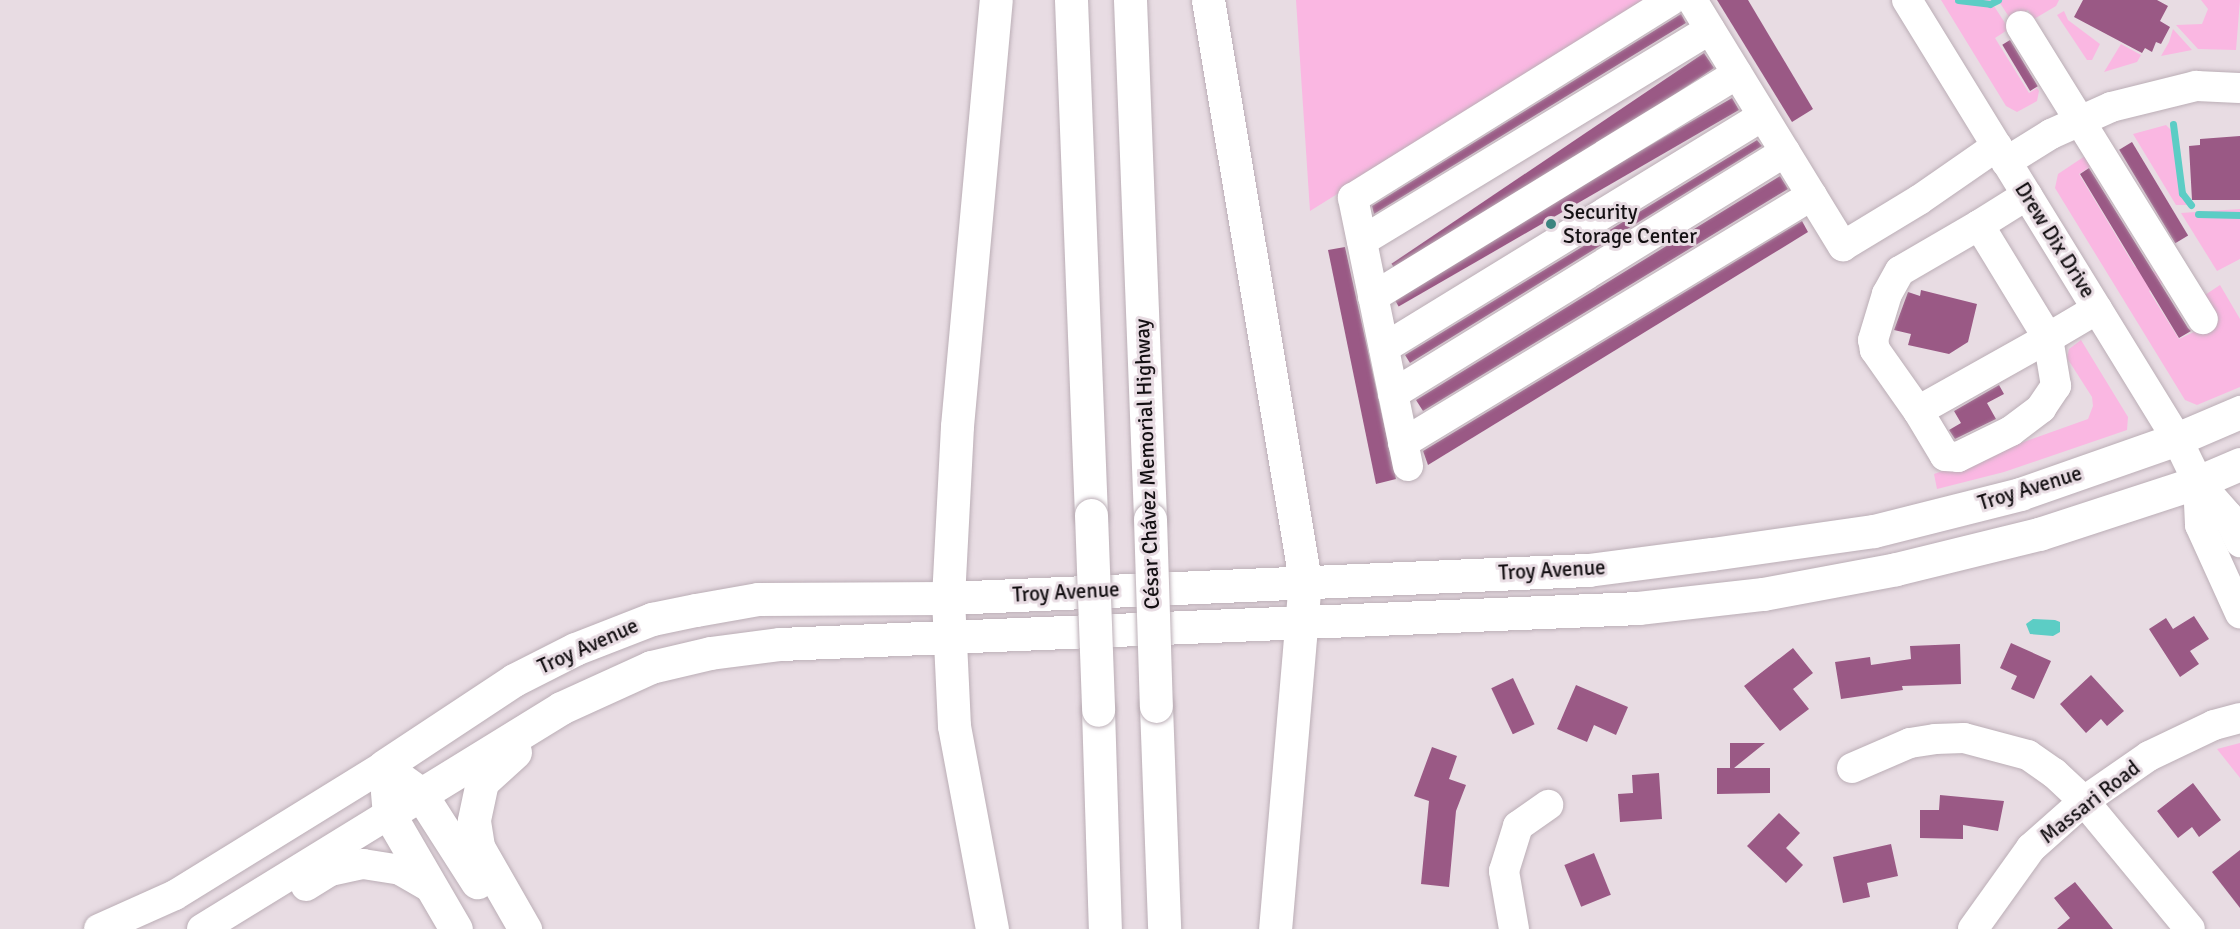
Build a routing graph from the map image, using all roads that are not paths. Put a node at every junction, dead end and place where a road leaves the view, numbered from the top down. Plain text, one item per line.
1 (996, 0) edge
2 (1071, 0) edge
3 (1130, 0) edge
4 (1208, 0) edge
5 (1671, 0) edge
6 (1692, 0) edge
7 (1907, 0) edge
8 (2021, 26) dead end
9 (1710, 29) junction
10 (1737, 74) junction
11 (2240, 88) edge
12 (1763, 116) junction
13 (2080, 121) junction
14 (1785, 152) junction
15 (2001, 154) junction
16 (1812, 195) junction
17 (2027, 195) junction
18 (1979, 225) junction
19 (1362, 241) junction
20 (1373, 297) junction
21 (2097, 309) junction
22 (2203, 319) dead end
23 (2048, 338) junction
24 (1384, 348) junction
25 (1393, 393) junction
26 (1918, 411) junction
27 (2240, 412) edge
28 (2177, 440) junction
29 (2240, 464) edge
30 (2198, 482) junction
31 (2240, 542) edge
32 (1305, 580) junction
33 (948, 598) junction
34 (2240, 613) edge
35 (1302, 623) junction
36 (948, 639) junction
37 (561, 708) junction
38 (2240, 718) edge
39 (384, 766) junction
40 (1852, 768) dead end
41 (420, 793) junction
42 (2084, 801) junction
43 (1548, 805) dead end
44 (389, 814) junction
45 (431, 888) junction
46 (99, 929) edge
47 (202, 929) edge
48 (234, 929) edge
49 (456, 929) edge
50 (505, 929) edge
51 (525, 929) edge
52 (992, 929) edge
53 (1106, 929) edge
54 (1164, 929) edge
55 (1275, 929) edge
56 (1514, 929) edge
57 (1973, 929) edge
58 (2190, 929) edge

1 - 33 main road
2 - 53 main road, bridge
3 - 54 main road, César Chávez Memorial Highway, bridge
4 - 32 main road
5 - 19 street
6 - 9 street
7 - 15 street, Drew Dix Drive
8 - 13 street
9 - 10 street
9 - 19 street
10 - 12 street
10 - 20 street
11 - 13 street
12 - 14 street
12 - 24 street
13 - 15 street
13 - 22 street
14 - 16 street
14 - 25 street
15 - 16 street
15 - 17 street, Drew Dix Drive
16 - 25 street
17 - 18 street
17 - 21 street, Drew Dix Drive
18 - 23 street
18 - 26 street
19 - 20 street
20 - 24 street
21 - 23 street
21 - 28 street, Drew Dix Drive
23 - 26 street
23 - 26 street
24 - 25 street
27 - 28 main road, Troy Avenue
28 - 30 street, Drew Dix Drive
28 - 32 main road, Troy Avenue
29 - 30 main road, Troy Avenue
30 - 31 street
30 - 34 street
30 - 35 main road, Troy Avenue
32 - 33 main road, Troy Avenue
32 - 35 main road
33 - 36 main road
33 - 39 main road, Troy Avenue
35 - 36 main road, Troy Avenue
35 - 55 main road
36 - 37 main road, Troy Avenue
36 - 52 main road
37 - 41 main road, Troy Avenue
37 - 51 main road
38 - 42 street, Massari Road
39 - 41 main road
39 - 44 main road
39 - 46 street, Troy Avenue
40 - 42 street
41 - 44 main road, Troy Avenue
41 - 50 main road
42 - 57 street, Massari Road
42 - 58 street
43 - 56 street
44 - 45 main road
44 - 47 street, Troy Avenue
45 - 48 street
45 - 49 main road

